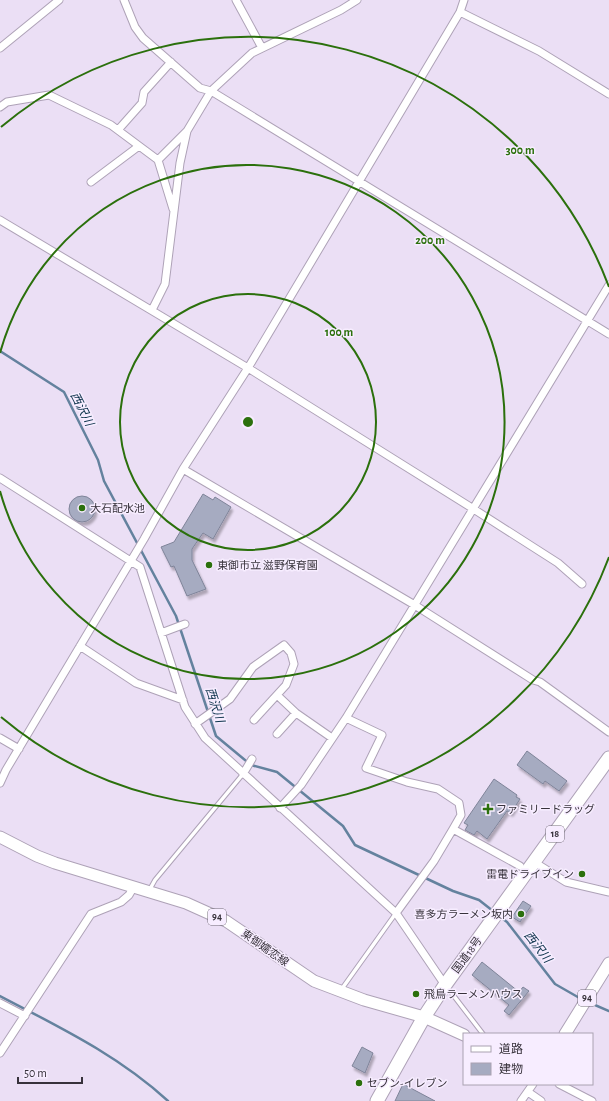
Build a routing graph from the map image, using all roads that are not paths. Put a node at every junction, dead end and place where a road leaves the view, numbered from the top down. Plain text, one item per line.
1 (59, 0) edge
2 (124, 0) edge
3 (236, 0) edge
4 (357, 0) edge
5 (464, 0) edge
6 (460, 12) junction
7 (0, 48) edge
8 (262, 48) junction
9 (171, 62) junction
10 (211, 91) junction
11 (609, 94) edge
12 (0, 108) edge
13 (118, 130) junction
14 (187, 131) junction
15 (139, 146) junction
16 (158, 160) junction
17 (360, 181) junction
18 (91, 182) dead end
19 (174, 210) junction
20 (0, 220) edge
21 (609, 285) edge
22 (152, 310) junction
23 (587, 320) junction
24 (609, 334) edge
25 (248, 368) junction
26 (182, 468) junction
27 (0, 478) edge
28 (472, 508) junction
29 (131, 560) junction
30 (582, 584) dead end
31 (413, 604) junction
32 (185, 624) dead end
33 (160, 633) junction
34 (80, 646) junction
35 (277, 695) junction
36 (183, 700) junction
37 (296, 713) junction
38 (346, 718) junction
39 (254, 720) dead end
40 (195, 724) junction
41 (609, 732) edge
42 (277, 734) dead end
43 (0, 738) edge
44 (332, 738) junction
45 (19, 749) junction
46 (609, 758) edge
47 (252, 759) dead end
48 (245, 772) junction
49 (0, 783) edge
50 (280, 808) junction
51 (453, 829) junction
52 (0, 837) edge
53 (534, 862) junction
54 (520, 866) dead end
55 (133, 888) junction
56 (149, 892) junction
57 (609, 892) edge
58 (396, 913) junction
59 (609, 963) edge
60 (445, 985) junction
61 (340, 992) junction
62 (0, 1003) edge
63 (25, 1016) junction
64 (424, 1017) junction
65 (482, 1033) edge
66 (566, 1033) edge
67 (463, 1035) edge
68 (0, 1053) edge
69 (532, 1085) edge
70 (561, 1085) edge
71 (528, 1092) junction
72 (376, 1101) edge
73 (521, 1101) edge
74 (541, 1101) edge
75 (592, 1101) edge

1 - 7 street
2 - 9 street
3 - 8 street
4 - 8 street
5 - 6 street
6 - 11 street
6 - 17 street
8 - 10 street
9 - 10 street
9 - 13 street
10 - 14 street
10 - 17 street
12 - 13 street
13 - 15 street
14 - 16 street
14 - 19 street
15 - 16 street
15 - 18 street
16 - 19 street
17 - 23 street
17 - 25 street
19 - 22 street
20 - 22 street
21 - 23 street
22 - 25 street
23 - 24 street
23 - 28 street
25 - 26 street
25 - 28 street
26 - 29 street
26 - 31 street
27 - 29 street
28 - 30 street
28 - 31 street
29 - 33 street
29 - 34 street
31 - 38 street
31 - 41 street
32 - 33 street
33 - 36 street
34 - 36 street
34 - 45 street
35 - 37 street
35 - 39 street
35 - 40 street
36 - 40 street
37 - 42 street
37 - 44 street
38 - 44 street
38 - 51 street
40 - 48 street
43 - 45 street
44 - 50 street
45 - 49 street
46 - 53 highway, 国道18号 / 18
47 - 48 street
48 - 50 street
48 - 56 lane
50 - 58 street
51 - 54 street
51 - 58 street
52 - 55 main road, 東御嬬恋線 / 94
53 - 57 street
53 - 60 highway, 国道18号 / 18
55 - 56 main road, 東御嬬恋線 / 94
55 - 63 street
56 - 61 main road, 東御嬬恋線 / 94
58 - 60 street
58 - 61 lane
59 - 66 main road, 94
60 - 64 highway, 国道18号 / 18
60 - 65 lane
61 - 64 main road, 東御嬬恋線 / 94
62 - 63 street
63 - 68 street
64 - 67 main road, 東御嬬恋線 / 94
64 - 72 highway, 国道18号 / 18
69 - 71 street
70 - 75 street
71 - 73 street
71 - 74 street

